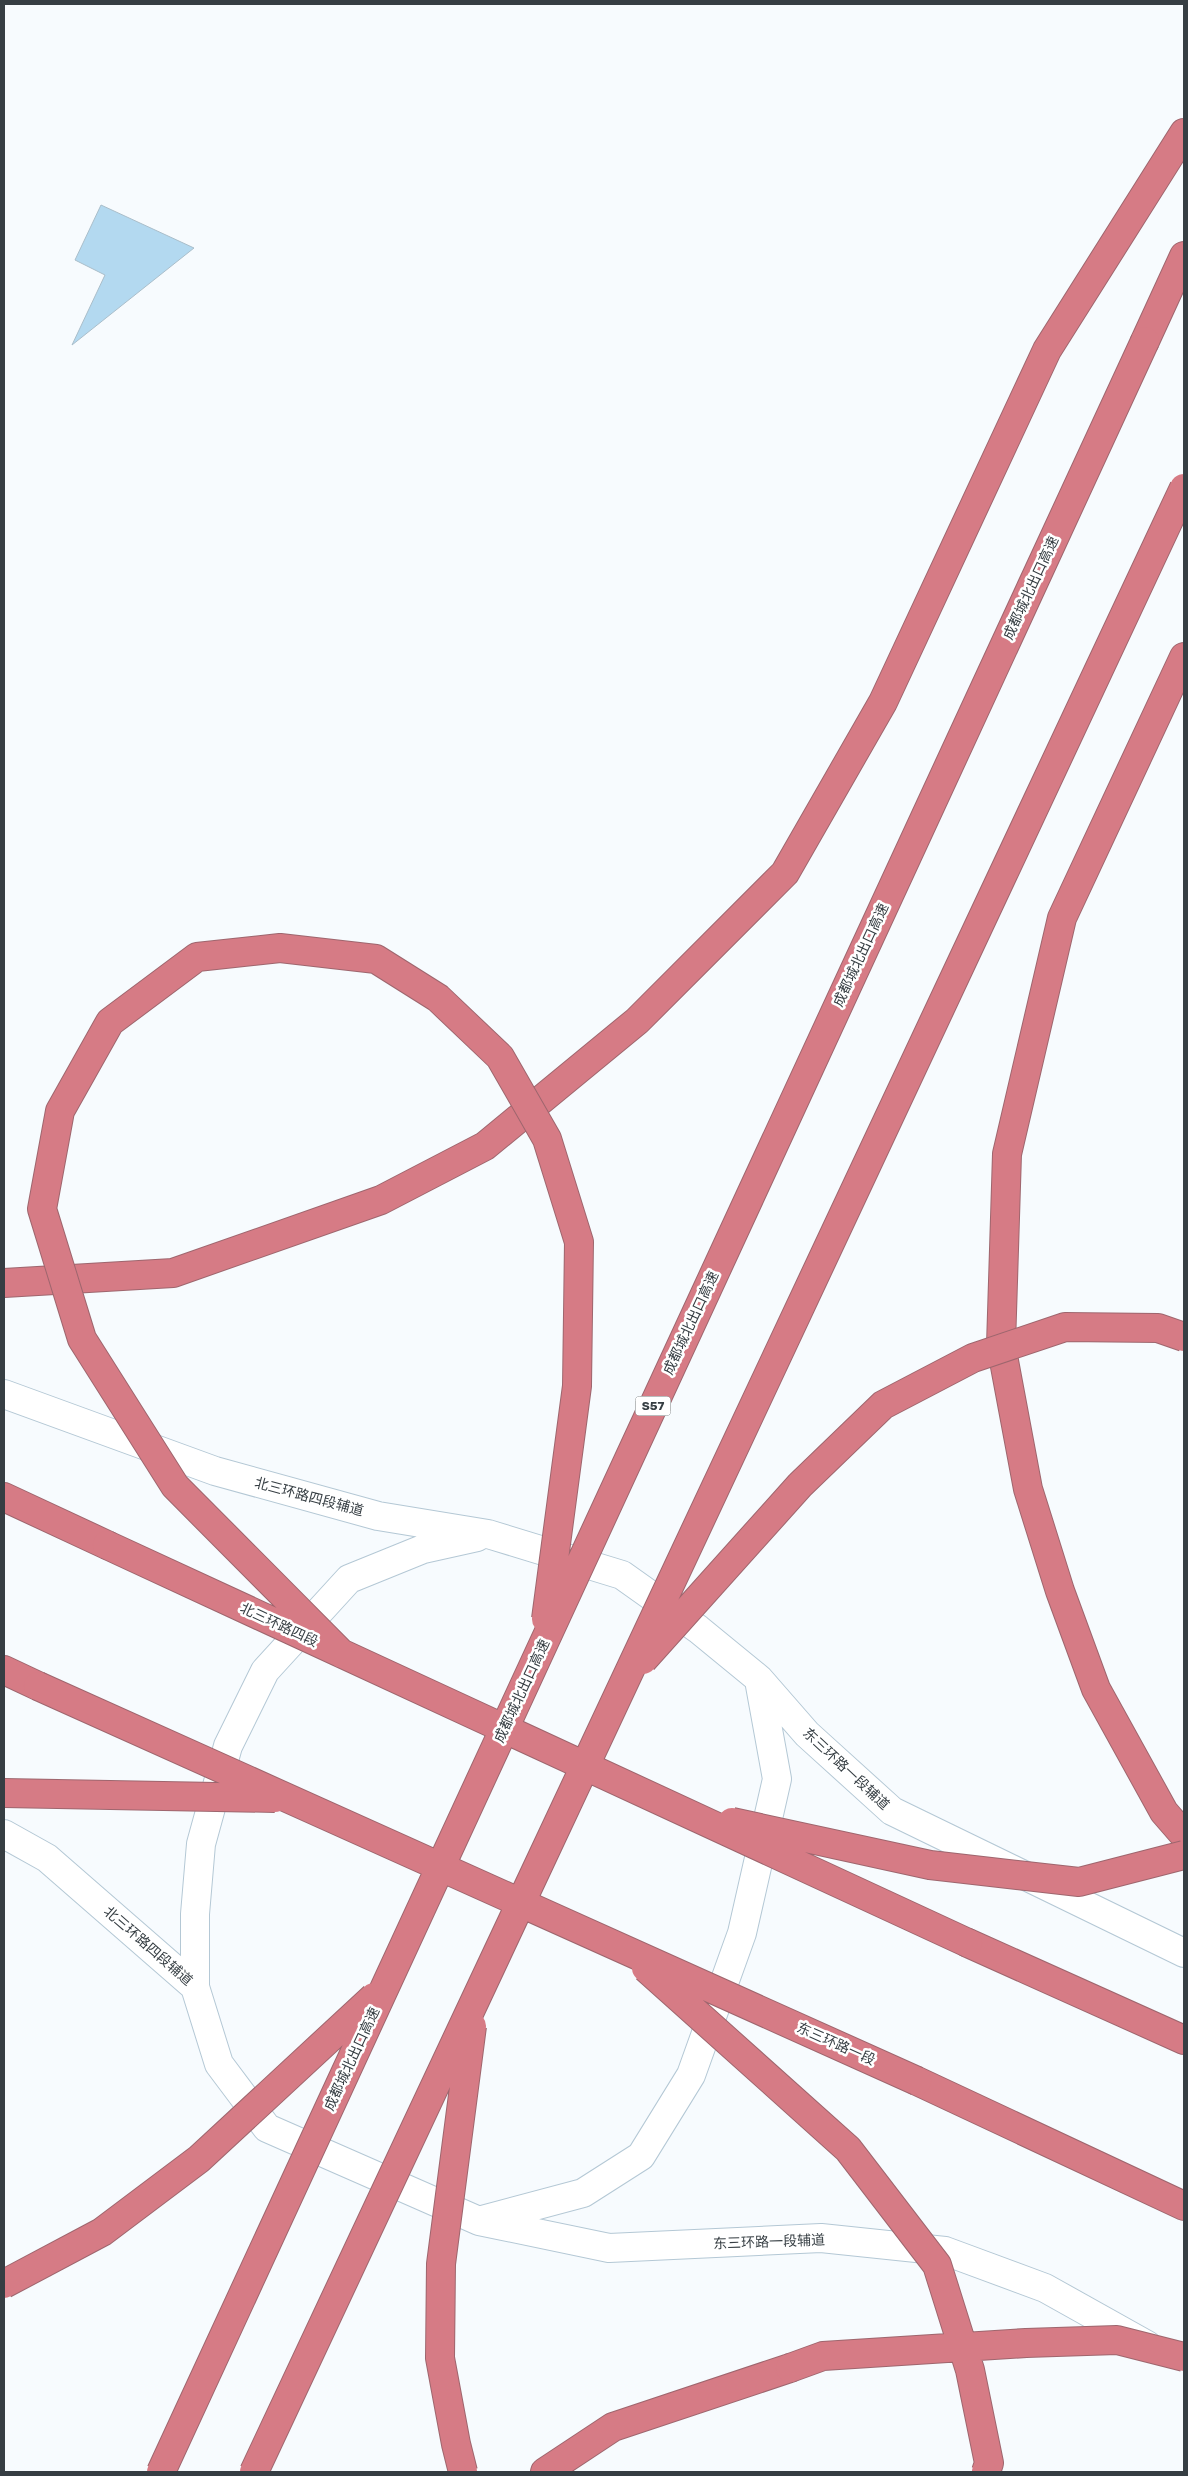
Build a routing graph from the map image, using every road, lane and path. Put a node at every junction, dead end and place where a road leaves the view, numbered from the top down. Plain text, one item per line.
1 (1184, 133) edge
2 (1184, 256) edge
3 (1184, 488) edge
4 (1184, 658) edge
5 (4, 1283) edge
6 (1184, 1337) edge
7 (4, 1394) edge
8 (4, 1497) edge
9 (488, 1534) junction
10 (622, 1575) joint
11 (543, 1645) junction
12 (342, 1654) junction
13 (4, 1670) edge
14 (759, 1679) junction
15 (624, 1682) junction
16 (4, 1793) edge
17 (288, 1798) junction
18 (683, 1812) junction
19 (4, 1834) edge
20 (1184, 1835) edge
21 (1184, 1855) edge
22 (627, 1951) junction
23 (1184, 1953) edge
24 (385, 1987) junction
25 (195, 1988) junction
26 (475, 2000) junction
27 (1184, 2040) edge
28 (341, 2161) joint
29 (1184, 2206) edge
30 (479, 2221) junction
31 (4, 2284) edge
32 (1184, 2357) edge
33 (1184, 2366) edge
34 (161, 2472) edge
35 (254, 2472) edge
36 (464, 2472) edge
37 (545, 2472) edge
38 (986, 2472) edge

1 - 5 highway
2 - 11 highway, 成都城北出口高速 / S57, bridge
3 - 15 highway, bridge
4 - 20 highway
6 - 15 highway, bridge
7 - 9 main road, 北三环路四段辅道
8 - 12 highway, 北三环路四段, bridge
9 - 10 main road, 北三环路四段辅道
9 - 25 main road
10 - 14 main road, 东三环路一段辅道
11 - 12 highway, bridge
11 - 24 highway, 成都城北出口高速 / S57, bridge
12 - 18 highway, 北三环路四段, bridge
13 - 17 highway, bridge
14 - 23 main road, 东三环路一段辅道
14 - 30 main road
15 - 26 highway, bridge
16 - 17 highway, bridge
17 - 22 highway, 东三环路一段, bridge
18 - 21 highway, bridge
18 - 27 highway, bridge
19 - 25 main road, 北三环路四段辅道
22 - 29 highway, 东三环路一段, bridge
22 - 38 highway, bridge
24 - 31 highway, bridge
24 - 34 highway, 成都城北出口高速 / S57, bridge
25 - 28 main road, 北三环路四段辅道
26 - 35 highway, bridge
26 - 36 highway, bridge
28 - 30 main road, 东三环路一段辅道
30 - 33 main road, 东三环路一段辅道
32 - 37 highway, bridge

